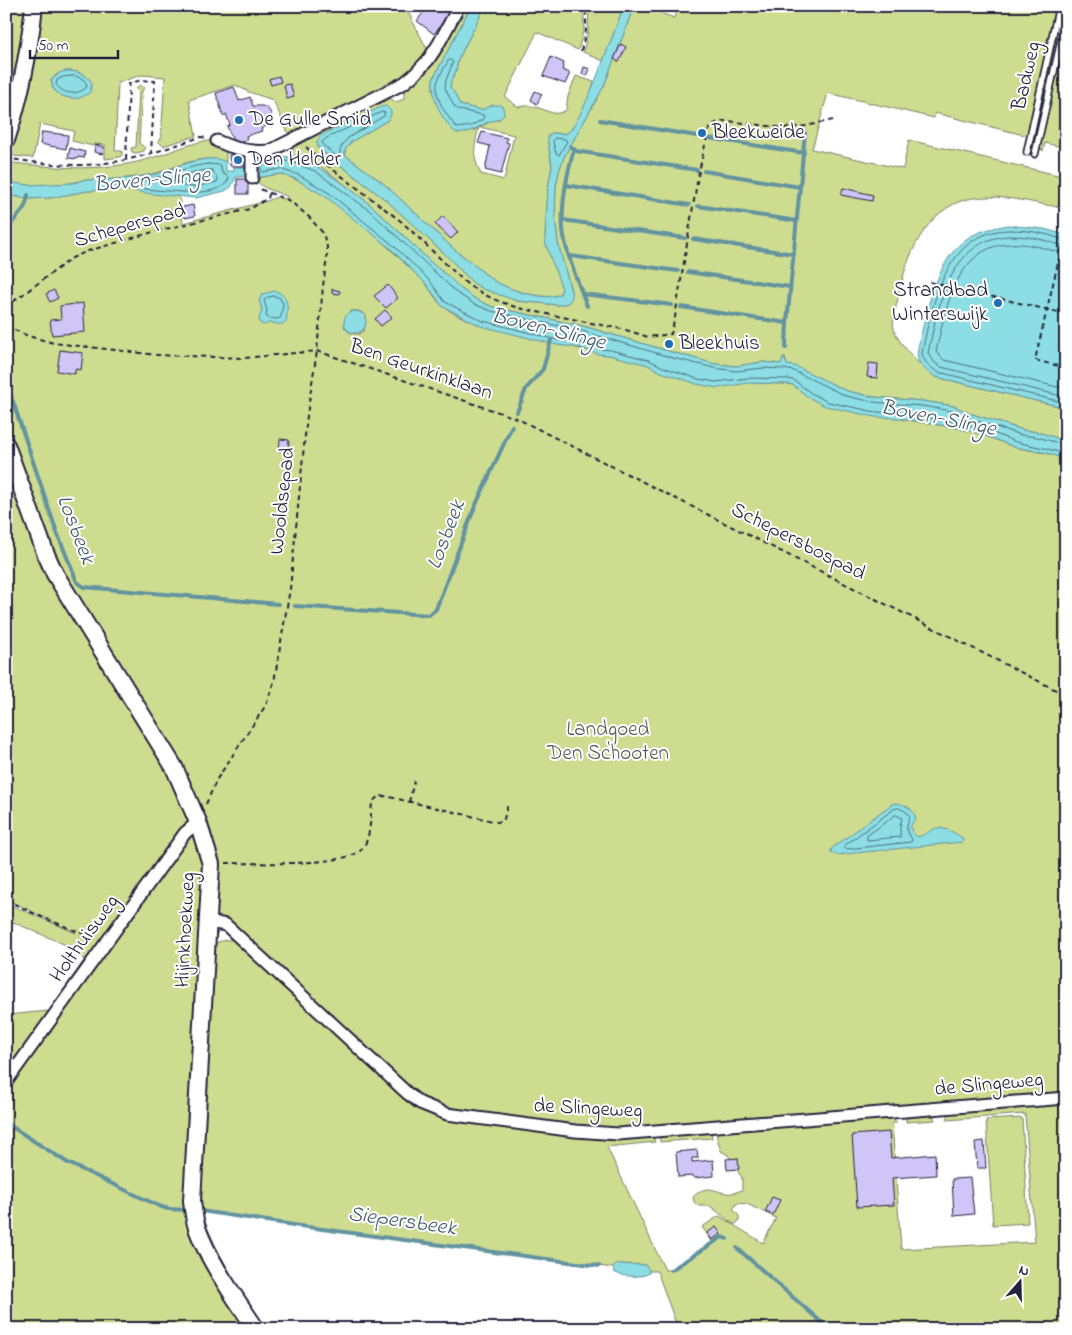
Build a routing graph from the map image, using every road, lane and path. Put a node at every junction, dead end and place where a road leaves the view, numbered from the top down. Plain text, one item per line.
1 (34, 6) edge
2 (459, 6) edge
3 (586, 6) edge
4 (1059, 6) edge
5 (1066, 20) edge
6 (581, 51) dead end
7 (833, 120) dead end
8 (297, 138) junction
9 (6, 140) edge
10 (217, 141) joint
11 (1027, 152) dead end
12 (151, 154) junction
13 (1035, 154) dead end
14 (252, 157) junction
15 (6, 158) edge
16 (126, 160) junction
17 (252, 178) dead end
18 (270, 192) joint
19 (1066, 229) edge
20 (930, 282) dead end
21 (6, 308) edge
22 (1047, 309) junction
23 (1066, 314) edge
24 (6, 326) edge
25 (317, 350) junction
26 (1066, 368) edge
27 (516, 418) joint
28 (6, 445) edge
29 (1066, 695) edge
30 (414, 780) dead end
31 (409, 802) junction
32 (508, 803) dead end
33 (198, 822) junction
34 (211, 864) junction
35 (6, 900) edge
36 (209, 922) junction
37 (106, 943) junction
38 (6, 1082) edge
39 (1066, 1098) edge
40 (256, 1329) edge

1 - 9 street
2 - 8 street
3 - 6 path
4 - 11 lane, Badweg
5 - 13 lane, Badweg
7 - 8 path
8 - 14 street
10 - 12 path
10 - 14 street
12 - 16 path
12 - 16 path
14 - 17 street
15 - 16 path
18 - 21 path, Scheperspad
18 - 25 path, Wooldsepad
19 - 22 path
20 - 22 path
22 - 23 path
22 - 26 path
24 - 25 path
25 - 27 path, Ben Geurkinklaan
25 - 33 path, Wooldsepad
27 - 29 path, Schepersbospad
28 - 33 street, Hijinkhoekweg
30 - 31 path
31 - 32 path
31 - 34 path
33 - 34 street, Hijinkhoekweg
33 - 37 street, Holthuisweg
34 - 36 street, Hijinkhoekweg
35 - 37 path
36 - 39 street, de Slingeweg
36 - 40 street, Hijinkhoekweg
37 - 38 street, Holthuisweg

